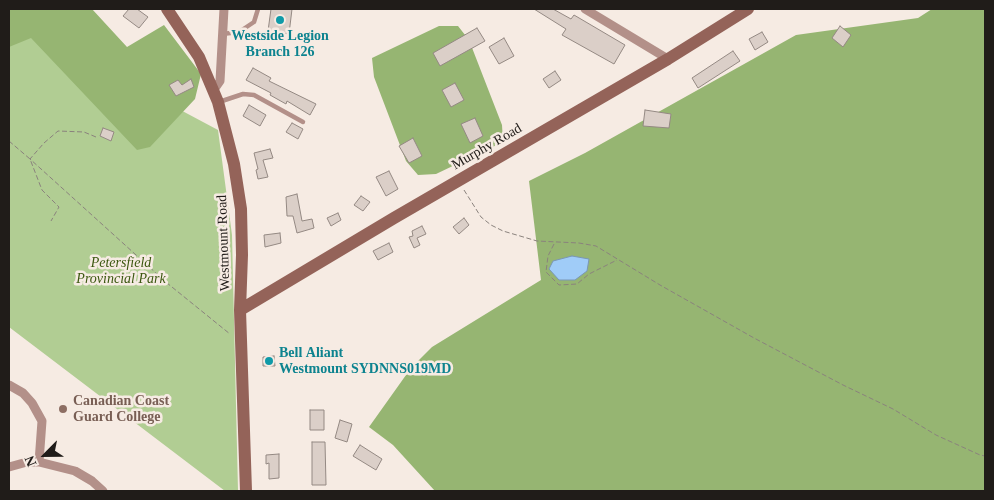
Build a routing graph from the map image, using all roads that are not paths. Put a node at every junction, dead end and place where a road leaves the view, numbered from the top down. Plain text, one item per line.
1 (167, 9) edge
2 (224, 9) edge
3 (258, 9) edge
4 (585, 9) edge
5 (748, 9) edge
6 (222, 34) junction
7 (668, 59) junction
8 (216, 97) junction
9 (303, 122) dead end
10 (240, 310) junction
11 (9, 384) edge
12 (39, 462) junction
13 (9, 467) edge
14 (103, 491) edge
15 (246, 491) edge

1 - 8 street, Westmount Road
2 - 6 street
3 - 6 lane
4 - 7 street
5 - 7 street, Murphy Road
6 - 8 street
7 - 10 street, Murphy Road
8 - 9 lane
8 - 10 street, Westmount Road
10 - 15 street, Westmount Road
11 - 12 street
12 - 13 street
12 - 14 street

